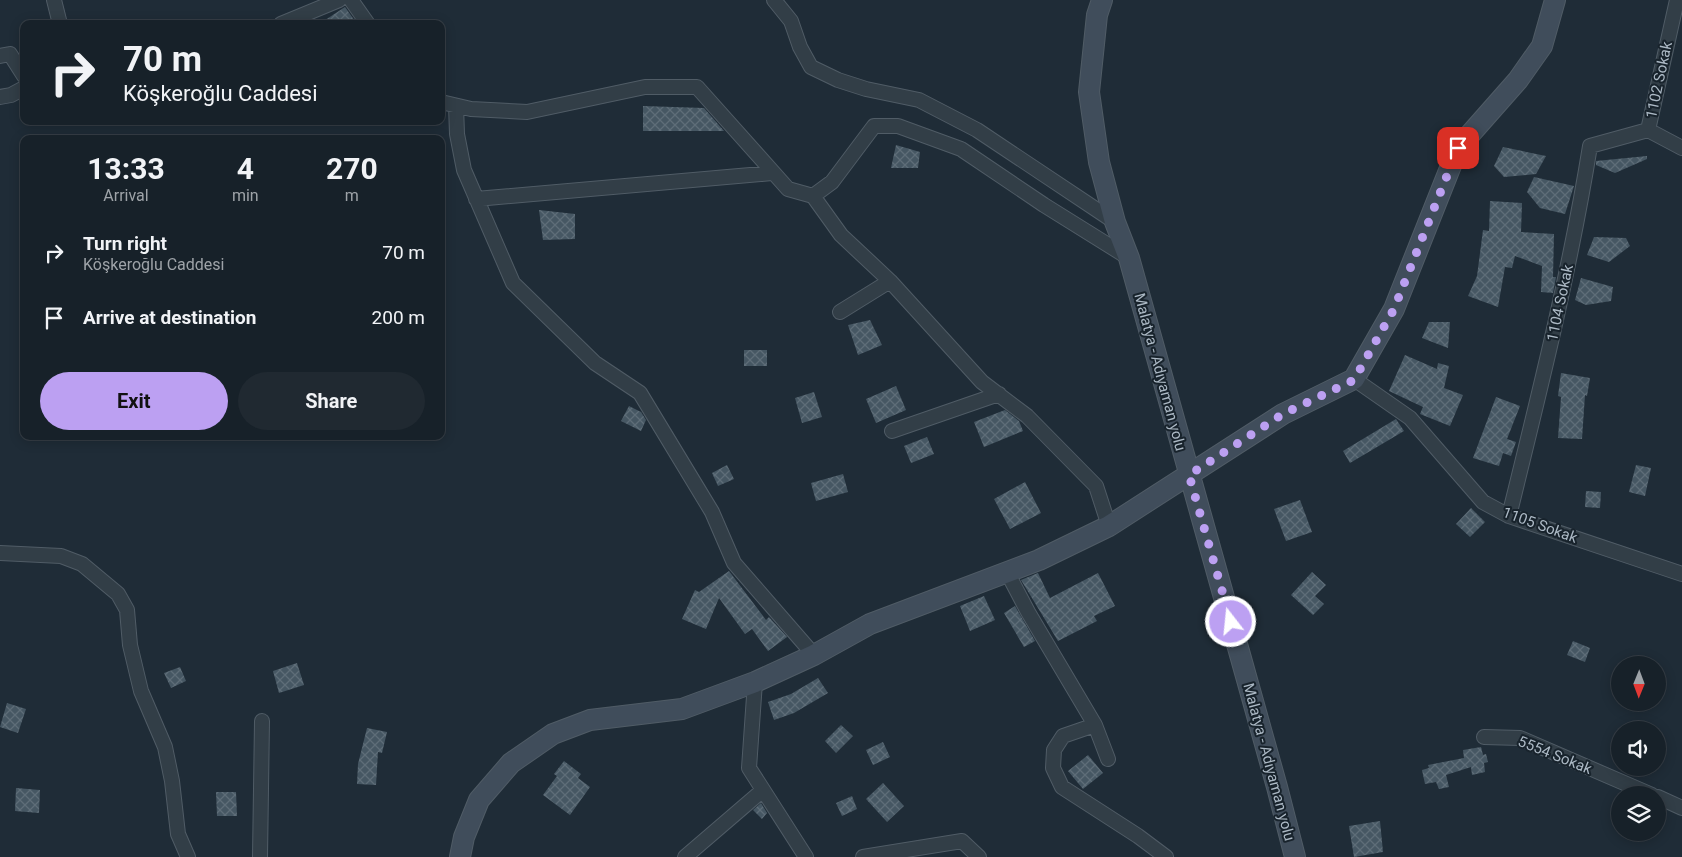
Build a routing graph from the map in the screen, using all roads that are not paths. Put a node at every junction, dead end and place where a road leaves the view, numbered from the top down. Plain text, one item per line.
1 (54, 0) edge
2 (338, 0) edge
3 (351, 0) edge
4 (774, 0) edge
5 (1102, 0) edge
6 (1555, 0) edge
7 (1677, 0) edge
8 (59, 20) edge
9 (291, 20) edge
10 (365, 20) edge
11 (0, 56) edge
12 (20, 70) edge
13 (20, 90) edge
14 (0, 97) edge
15 (445, 103) edge
16 (456, 106) junction
17 (1648, 130) junction
18 (1682, 148) edge
19 (772, 173) junction
20 (813, 196) junction
21 (476, 199) junction
22 (1115, 222) junction
23 (1129, 258) junction
24 (890, 281) junction
25 (840, 312) dead end
26 (1354, 380) junction
27 (998, 394) junction
28 (892, 431) dead end
29 (1189, 475) junction
30 (1509, 516) junction
31 (1109, 526) junction
32 (0, 553) edge
33 (1007, 572) junction
34 (1682, 574) edge
35 (814, 656) junction
36 (755, 682) junction
37 (262, 721) dead end
38 (1096, 725) junction
39 (1484, 737) dead end
40 (1108, 759) dead end
41 (1631, 786) edge
42 (763, 790) junction
43 (1666, 801) edge
44 (1682, 808) edge
45 (188, 857) edge
46 (260, 857) edge
47 (460, 857) edge
48 (685, 857) edge
49 (806, 857) edge
50 (863, 857) edge
51 (979, 857) edge
52 (1166, 857) edge
53 (1295, 857) edge

1 - 8 street
2 - 9 street
3 - 10 street
4 - 22 street
5 - 22 main road, Malatya - Adıyaman yolu
6 - 26 main road
7 - 17 street, 1102 Sokak
11 - 12 street
13 - 14 street
15 - 16 street
16 - 19 street
16 - 21 street
17 - 18 street
17 - 30 street, 1104 Sokak
19 - 20 street
19 - 21 street
20 - 23 street
20 - 24 street
21 - 35 street
22 - 23 main road, Malatya - Adıyaman yolu
23 - 29 main road, Malatya - Adıyaman yolu
24 - 25 street
24 - 27 street
26 - 29 main road
26 - 30 street, 1105 Sokak
27 - 28 street
27 - 31 street
29 - 31 main road
29 - 53 main road, Malatya - Adıyaman yolu
30 - 34 street, 1105 Sokak
31 - 33 main road
32 - 45 street
33 - 35 main road
33 - 38 street
35 - 36 main road
36 - 42 street
36 - 47 main road
37 - 46 street
38 - 40 street
38 - 52 street
39 - 41 street, 5554 Sokak
42 - 48 street
42 - 49 street
43 - 44 street
50 - 51 street

